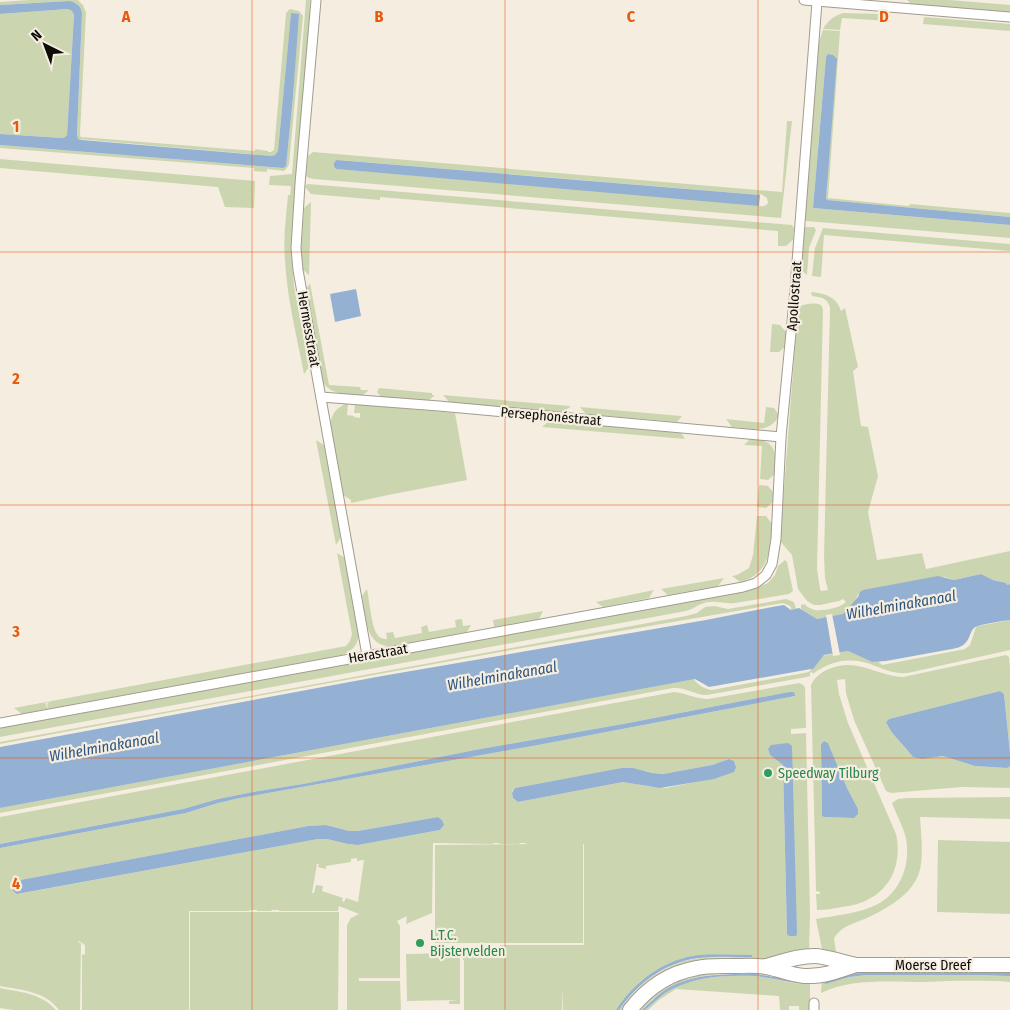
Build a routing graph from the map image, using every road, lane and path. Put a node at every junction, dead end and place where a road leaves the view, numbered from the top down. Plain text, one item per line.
1 (316, 0) edge
2 (804, 0) edge
3 (821, 1) edge
4 (1010, 17) edge
5 (321, 397) junction
6 (782, 437) junction
7 (756, 583) joint
8 (367, 655) junction
9 (0, 723) edge
10 (1010, 966) edge
11 (630, 1010) edge

1 - 5 street, Hermesstraat
2 - 3 street
3 - 4 street
3 - 6 street, Apollostraat
5 - 6 street, Persephonéstraat
5 - 8 street, Hermesstraat
6 - 7 street, Apollostraat
7 - 8 street, Herastraat
8 - 9 street, Herastraat
10 - 11 street, Moerse Dreef

